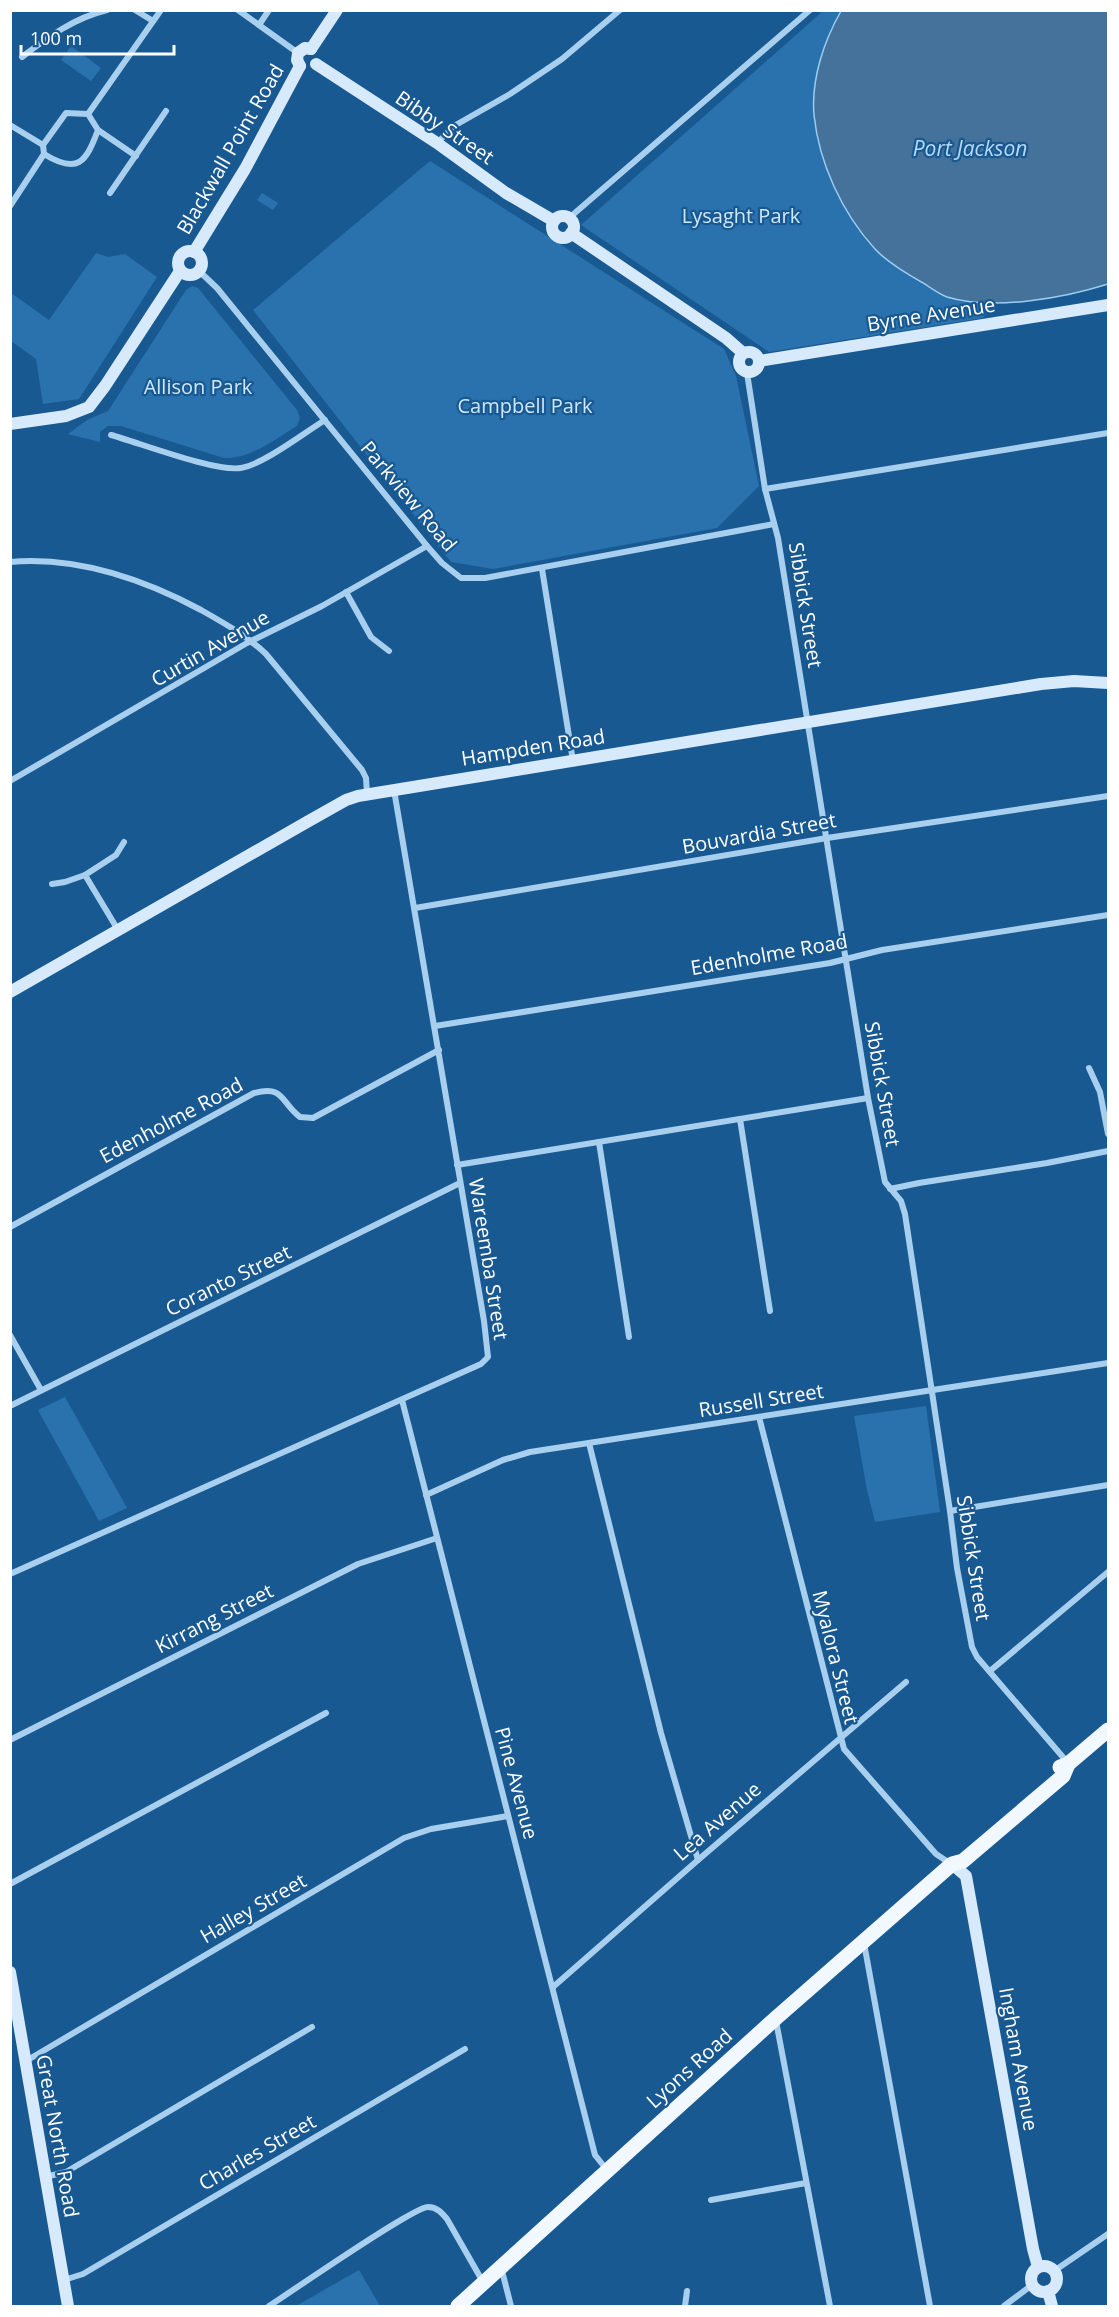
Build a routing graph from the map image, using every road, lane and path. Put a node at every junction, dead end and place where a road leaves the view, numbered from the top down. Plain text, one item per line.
1 (107, 10) edge
2 (135, 10) edge
3 (160, 10) edge
4 (238, 10) edge
5 (269, 10) edge
6 (337, 10) edge
7 (620, 10) edge
8 (810, 10) edge
9 (153, 21) junction
10 (260, 25) junction
11 (311, 49) junction
12 (298, 53) junction
13 (22, 57) dead end
14 (316, 64) junction
15 (300, 66) junction
16 (166, 111) dead end
17 (88, 114) junction
18 (10, 125) edge
19 (98, 130) junction
20 (437, 143) junction
21 (43, 145) junction
22 (44, 154) junction
23 (136, 156) junction
24 (110, 193) dead end
25 (10, 206) edge
26 (569, 218) junction
27 (554, 221) junction
28 (571, 233) junction
29 (194, 252) junction
30 (180, 271) junction
31 (199, 271) junction
32 (1108, 305) edge
33 (743, 353) junction
34 (759, 361) junction
35 (747, 372) junction
36 (325, 420) junction
37 (10, 424) edge
38 (1108, 433) edge
39 (111, 435) dead end
40 (765, 489) junction
41 (774, 524) junction
42 (427, 546) junction
43 (10, 562) edge
44 (542, 569) junction
45 (346, 592) junction
46 (253, 641) junction
47 (389, 651) dead end
48 (1108, 683) edge
49 (808, 722) junction
50 (573, 761) junction
51 (10, 781) edge
52 (394, 790) junction
53 (367, 794) junction
54 (1108, 796) edge
55 (827, 838) junction
56 (124, 842) dead end
57 (85, 875) junction
58 (52, 884) dead end
59 (415, 908) junction
60 (1108, 915) edge
61 (118, 930) junction
62 (846, 959) junction
63 (10, 992) edge
64 (435, 1026) junction
65 (439, 1050) junction
66 (1089, 1068) dead end
67 (868, 1098) junction
68 (740, 1119) junction
69 (1108, 1134) edge
70 (598, 1142) junction
71 (1108, 1151) edge
72 (457, 1165) junction
73 (460, 1183) junction
74 (890, 1190) junction
75 (10, 1227) edge
76 (770, 1311) dead end
77 (10, 1335) edge
78 (629, 1337) dead end
79 (1108, 1363) edge
80 (41, 1390) junction
81 (933, 1391) junction
82 (402, 1400) junction
83 (10, 1406) edge
84 (759, 1417) junction
85 (589, 1443) junction
86 (1108, 1485) edge
87 (426, 1495) junction
88 (950, 1511) junction
89 (437, 1538) junction
90 (1108, 1572) edge
91 (10, 1574) edge
92 (990, 1671) junction
93 (906, 1682) dead end
94 (326, 1713) dead end
95 (1108, 1730) edge
96 (839, 1737) junction
97 (10, 1740) edge
98 (1068, 1764) junction
99 (508, 1816) junction
100 (698, 1860) junction
101 (952, 1864) junction
102 (10, 1884) edge
103 (864, 1942) junction
104 (10, 1972) edge
105 (553, 1987) junction
106 (776, 2018) junction
107 (312, 2027) dead end
108 (465, 2049) dead end
109 (26, 2061) junction
110 (608, 2170) junction
111 (45, 2177) junction
112 (806, 2183) junction
113 (711, 2200) dead end
114 (1108, 2234) edge
115 (501, 2267) junction
116 (1038, 2267) junction
117 (1054, 2271) junction
118 (63, 2280) junction
119 (483, 2283) junction
120 (1032, 2285) junction
121 (687, 2291) dead end
122 (1048, 2291) junction
123 (68, 2307) edge
124 (269, 2307) edge
125 (458, 2307) edge
126 (511, 2307) edge
127 (685, 2307) edge
128 (830, 2307) edge
129 (930, 2307) edge
130 (1004, 2307) edge
131 (1052, 2307) edge

1 - 13 street
2 - 9 street
3 - 9 street
4 - 10 street
5 - 10 street
6 - 11 street
7 - 20 street
8 - 26 street
9 - 17 street
10 - 12 street
11 - 12 street
11 - 14 street
12 - 15 street
14 - 15 street
14 - 20 street, Bibby Street
15 - 29 street, Blackwall Point Road
16 - 23 street
17 - 19 street
17 - 21 street
18 - 21 street
19 - 22 street
19 - 23 street
20 - 27 street, Bibby Street
21 - 22 street
22 - 25 street
23 - 24 street
26 - 27 street
26 - 28 street
27 - 28 street
28 - 33 street
29 - 30 street
29 - 31 street
30 - 31 street
30 - 37 street
31 - 36 street, Parkview Road
32 - 34 street, Byrne Avenue
33 - 34 street
33 - 35 street
34 - 35 street
35 - 40 street, Sibbick Street
36 - 39 street
36 - 42 street, Parkview Road
38 - 40 street
40 - 41 street, Sibbick Street
41 - 44 street, Parkview Road
41 - 49 street, Sibbick Street
42 - 44 street, Parkview Road
42 - 45 street, Curtin Avenue
43 - 46 street
44 - 50 street
45 - 46 street, Curtin Avenue
45 - 47 street
46 - 51 street, Curtin Avenue
46 - 53 street
48 - 49 street, Hampden Road
49 - 50 street, Hampden Road
49 - 55 street, Sibbick Street
50 - 52 street, Hampden Road
52 - 53 street, Hampden Road
52 - 59 street, Wareemba Street
53 - 61 street, Hampden Road
54 - 55 street, Bouvardia Street
55 - 59 street, Bouvardia Street
55 - 62 street, Sibbick Street
56 - 57 street
57 - 58 street
57 - 61 street
59 - 64 street, Wareemba Street
60 - 62 street, Edenholme Road
61 - 63 street, Hampden Road
62 - 64 street, Edenholme Road
62 - 67 street, Sibbick Street
64 - 65 street, Wareemba Street
65 - 72 street, Wareemba Street
65 - 75 street, Edenholme Road
66 - 69 street
67 - 68 street
67 - 74 street, Sibbick Street
68 - 70 street
68 - 76 street
70 - 72 street
70 - 78 street
71 - 74 street
72 - 73 street, Wareemba Street
73 - 80 street, Coranto Street
73 - 82 street, Wareemba Street
74 - 81 street, Sibbick Street
77 - 80 street
79 - 81 street, Russell Street
80 - 83 street, Coranto Street
81 - 84 street, Russell Street
81 - 88 street, Sibbick Street
82 - 87 street, Pine Avenue
82 - 91 street, Wareemba Street
84 - 85 street, Russell Street
84 - 96 street, Myalora Street
85 - 87 street, Russell Street
85 - 100 street
86 - 88 street
87 - 89 street, Pine Avenue
88 - 92 street, Sibbick Street
89 - 97 street, Kirrang Street
89 - 99 street, Pine Avenue
90 - 92 street
92 - 98 street, Sibbick Street
93 - 96 street, Lea Avenue
94 - 102 street
95 - 98 main road, Lyons Road
96 - 100 street, Lea Avenue
96 - 101 street, Myalora Street
98 - 101 main road, Lyons Road
99 - 105 street, Pine Avenue
99 - 109 street, Halley Street
100 - 105 street, Lea Avenue
101 - 103 main road, Lyons Road
101 - 116 street, Ingham Avenue
103 - 106 main road, Lyons Road
103 - 129 street
104 - 109 street, Great North Road
105 - 110 street, Pine Avenue
106 - 110 main road, Lyons Road
106 - 112 street
107 - 111 street
108 - 118 street, Charles Street
109 - 111 street, Great North Road
110 - 115 main road, Lyons Road
111 - 118 street, Great North Road
112 - 113 street
112 - 128 street
114 - 117 street
115 - 119 main road, Lyons Road
115 - 126 street
116 - 117 street
116 - 120 street
117 - 122 street
118 - 123 street, Great North Road
119 - 124 street
119 - 125 main road, Lyons Road
120 - 122 street
120 - 130 street
121 - 127 street
122 - 131 street

